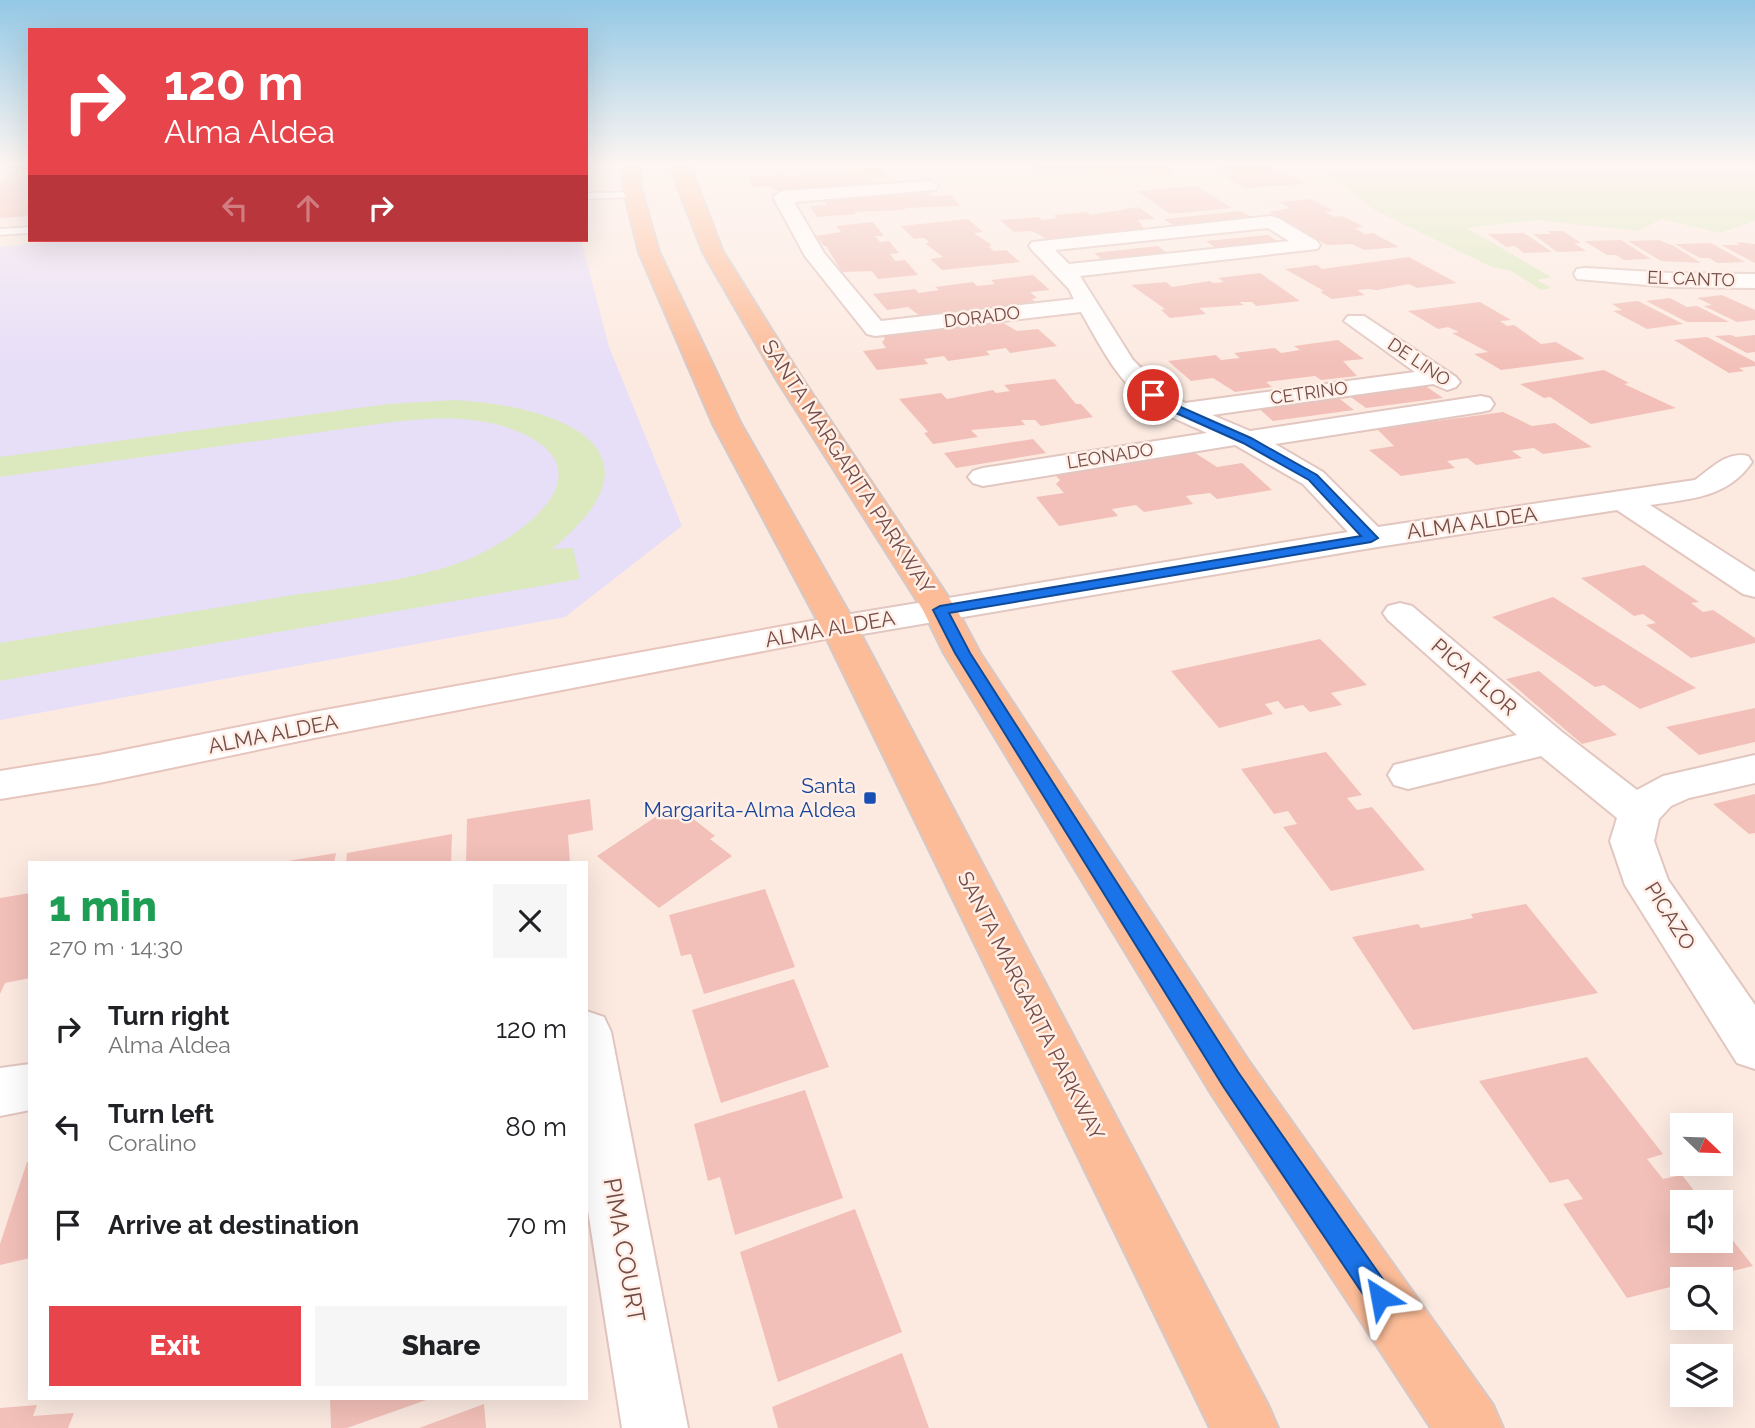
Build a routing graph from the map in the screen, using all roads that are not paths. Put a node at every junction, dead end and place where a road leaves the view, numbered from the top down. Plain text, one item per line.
1 (644, 233) edge
2 (705, 233) edge
3 (802, 233) edge
4 (1168, 233) edge
5 (1289, 233) edge
6 (1066, 271) junction
7 (1585, 274) dead end
8 (1755, 281) edge
9 (1089, 304) junction
10 (1356, 321) dead end
11 (1439, 376) junction
12 (1481, 404) joint
13 (1180, 411) junction
14 (1242, 438) junction
15 (1738, 462) dead end
16 (983, 477) dead end
17 (1623, 501) junction
18 (1371, 538) junction
19 (1755, 587) edge
20 (940, 610) junction
21 (1400, 613) dead end
22 (839, 627) junction
23 (1548, 741) junction
24 (1755, 769) edge
25 (1408, 775) dead end
26 (0, 785) edge
27 (1639, 814) junction
28 (588, 1043) edge
29 (1755, 1047) edge
30 (28, 1087) edge
31 (0, 1092) edge
32 (655, 1428) edge
33 (1245, 1428) edge
34 (1470, 1428) edge

1 - 22 main road, SANTA MARGARITA PARKWAY
2 - 20 main road, SANTA MARGARITA PARKWAY
3 - 9 street, DORADO
4 - 6 street
5 - 6 street
6 - 9 street
7 - 8 street, EL CANTO
9 - 13 street
10 - 11 street, DE LINO
11 - 12 street, DE LINO
11 - 13 street, CETRINO
12 - 14 street, LEONADO
13 - 14 street
14 - 16 street, LEONADO
14 - 18 street
15 - 17 street, ALMA ALDEA
17 - 18 street, ALMA ALDEA
17 - 19 street
18 - 20 street, ALMA ALDEA
20 - 22 street, ALMA ALDEA
20 - 34 main road, SANTA MARGARITA PARKWAY
21 - 23 street, PICA FLOR
22 - 26 street, ALMA ALDEA
22 - 33 main road, SANTA MARGARITA PARKWAY
23 - 25 street, PICA FLOR
23 - 27 street, PICA FLOR
24 - 27 street
27 - 29 street, PICAZO
28 - 32 street, PIMA COURT
30 - 31 street

